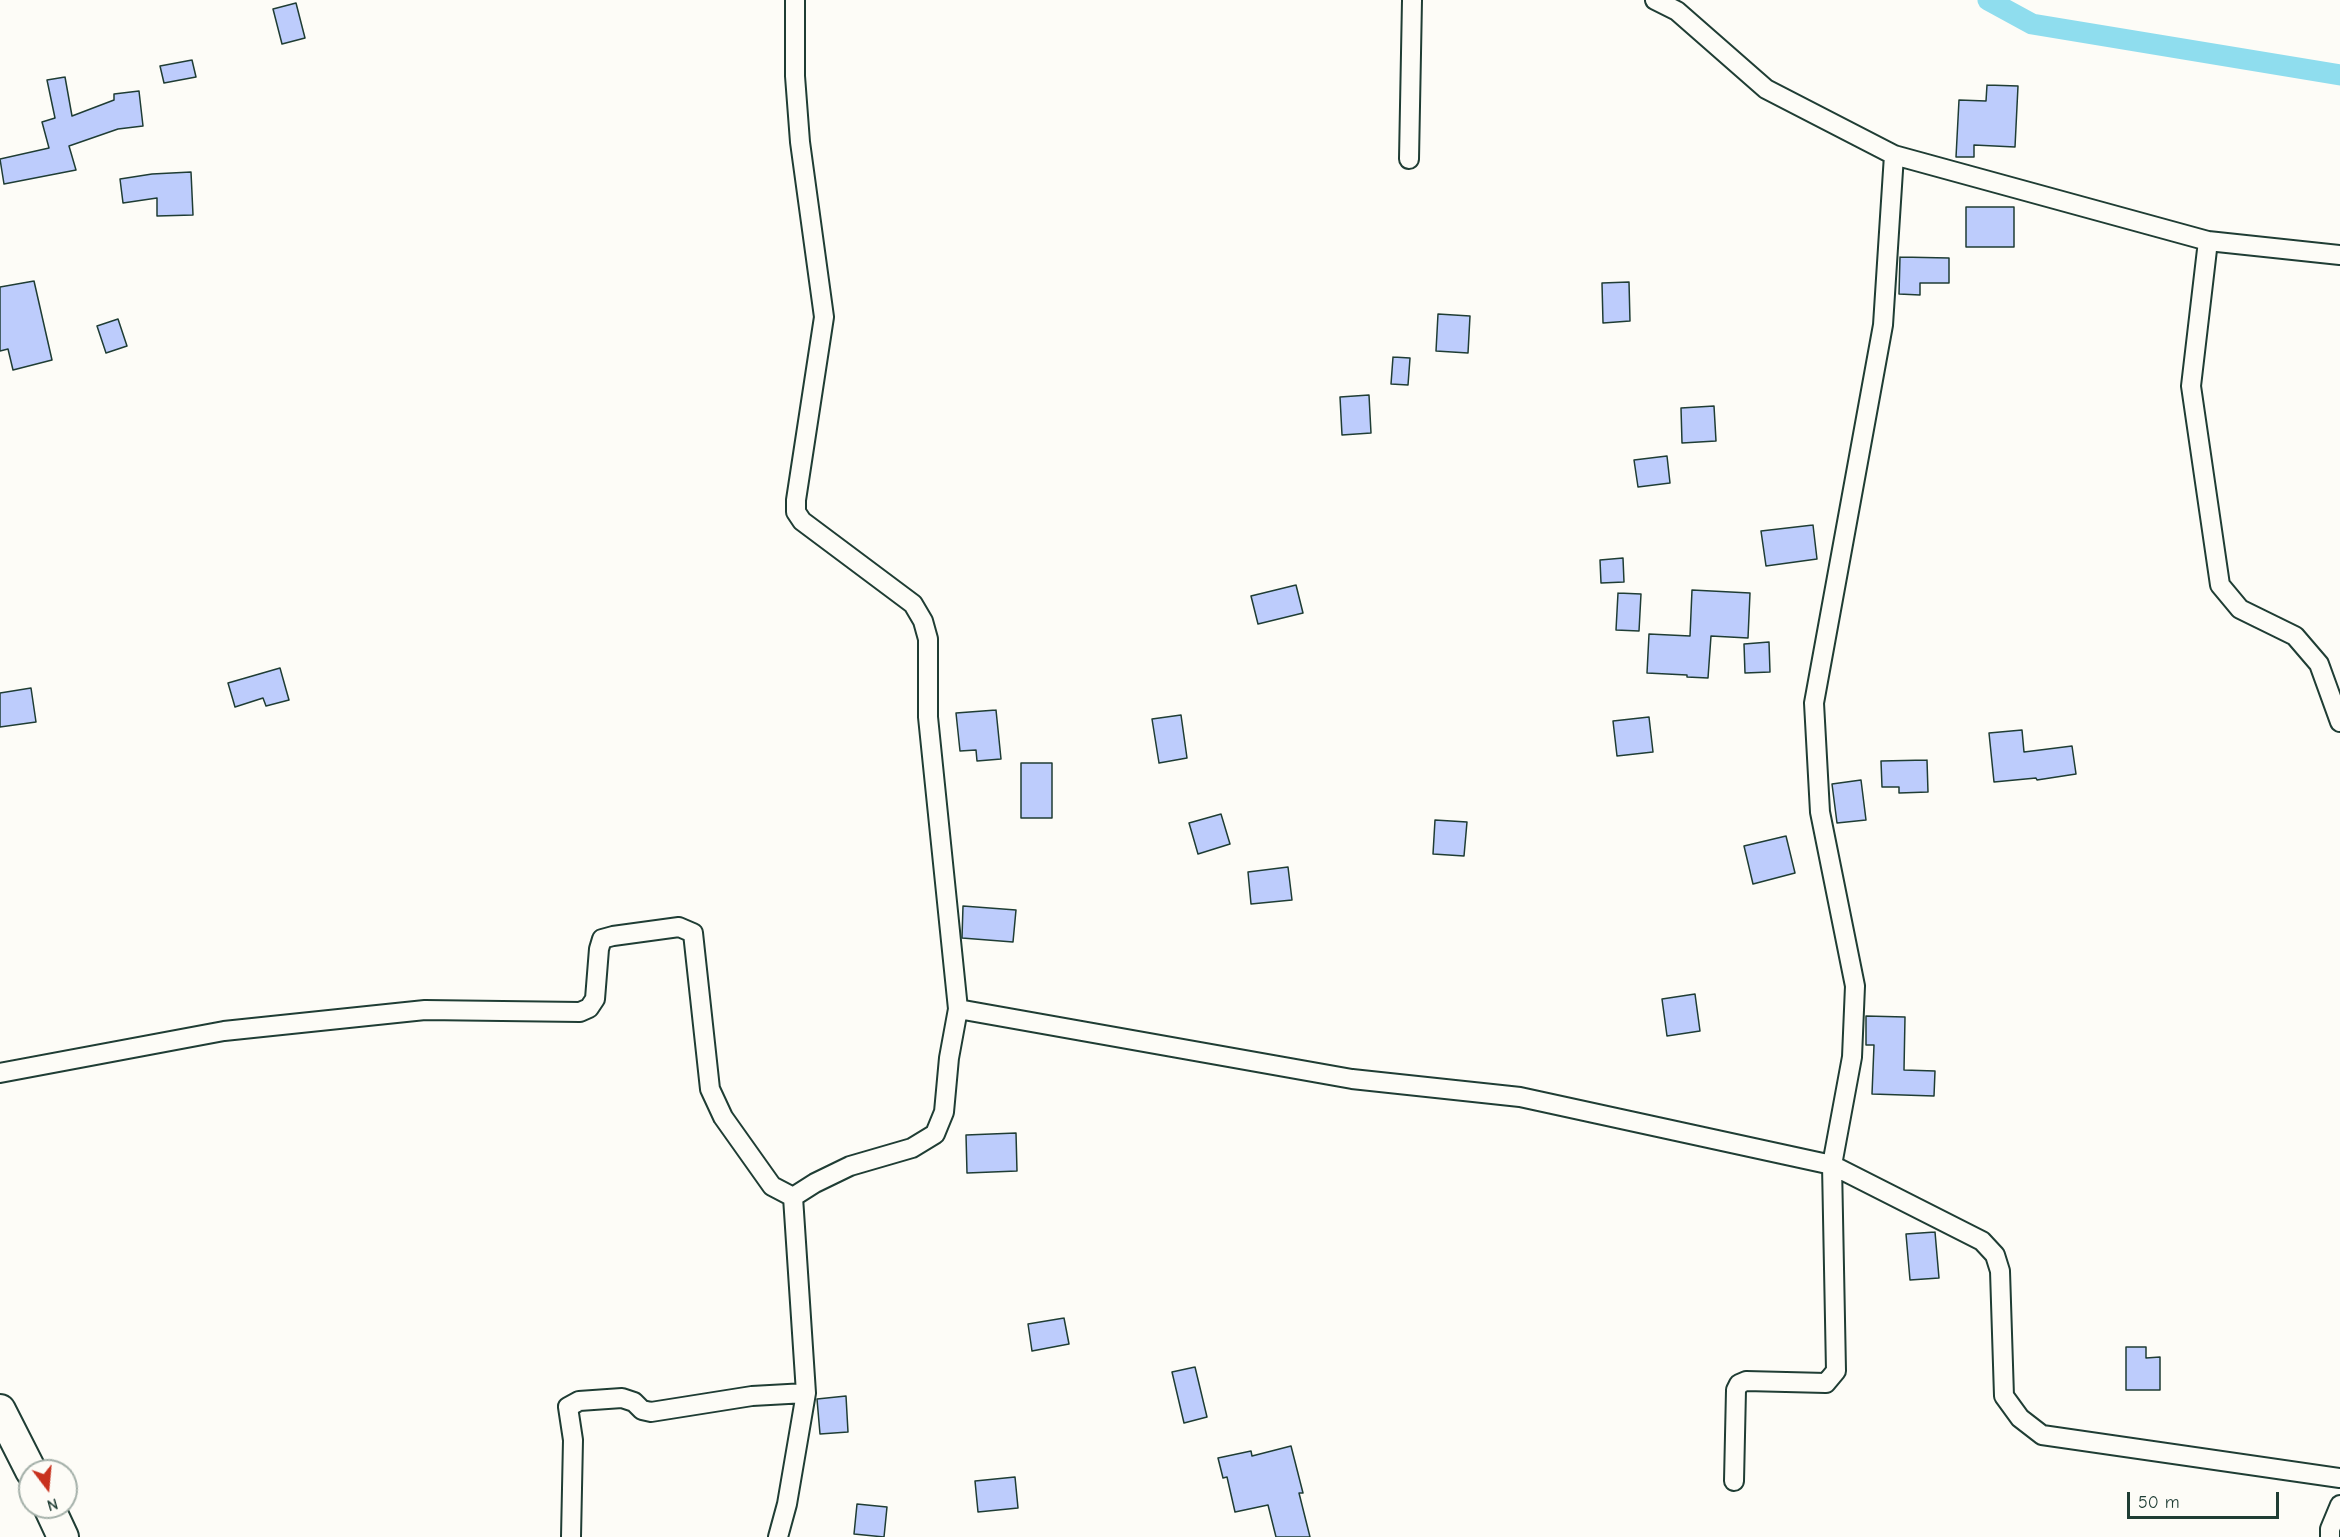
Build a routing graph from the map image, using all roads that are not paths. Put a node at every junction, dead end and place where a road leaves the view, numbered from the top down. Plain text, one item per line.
1 (795, 0) edge
2 (1412, 0) edge
3 (1655, 0) edge
4 (1894, 155) junction
5 (1409, 159) dead end
6 (2208, 241) junction
7 (2340, 255) edge
8 (2340, 722) edge
9 (958, 1009) junction
10 (0, 1073) edge
11 (1832, 1166) junction
12 (793, 1197) junction
13 (806, 1393) junction
14 (0, 1410) edge
15 (25, 1459) edge
16 (2340, 1478) edge
17 (1734, 1481) dead end
18 (2340, 1505) edge
19 (55, 1519) edge
20 (63, 1537) edge
21 (571, 1537) edge
22 (778, 1537) edge
23 (2330, 1537) edge

1 - 9 street
2 - 5 street
3 - 4 street
4 - 6 street
4 - 11 street
6 - 7 street
6 - 8 street
9 - 11 street
9 - 12 street
10 - 12 street
11 - 16 street
11 - 17 street
12 - 13 street
13 - 21 street
13 - 22 street
14 - 15 highway
18 - 23 street
19 - 20 highway

